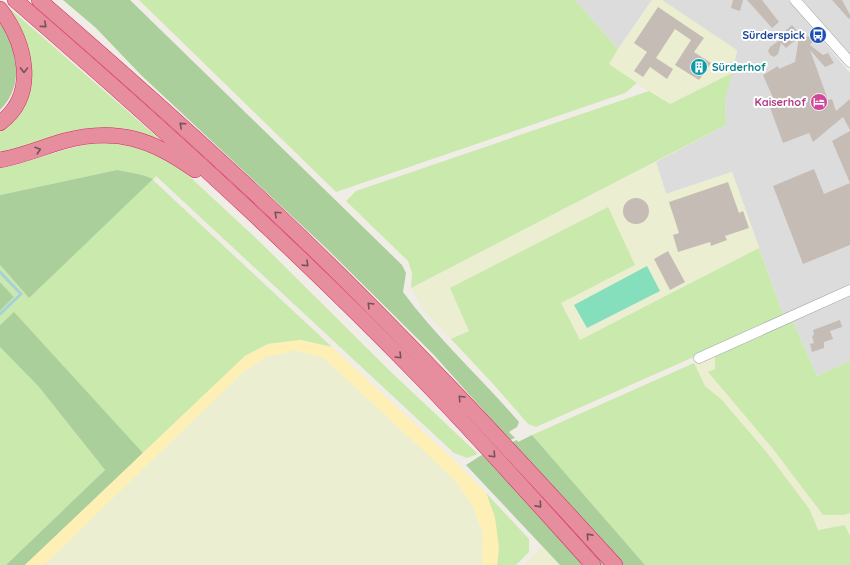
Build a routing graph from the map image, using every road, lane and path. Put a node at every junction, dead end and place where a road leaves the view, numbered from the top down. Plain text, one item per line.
1 (14, 0) edge
2 (39, 0) edge
3 (795, 0) edge
4 (0, 9) edge
5 (850, 62) edge
6 (0, 123) edge
7 (0, 160) edge
8 (223, 185) junction
9 (850, 290) edge
10 (699, 358) dead end
11 (593, 565) edge
12 (615, 565) edge

1 -> 8 highway
12 -> 2 highway
3 - 5 street
4 -> 6 highway
7 -> 8 highway
8 -> 11 highway
9 - 10 street

